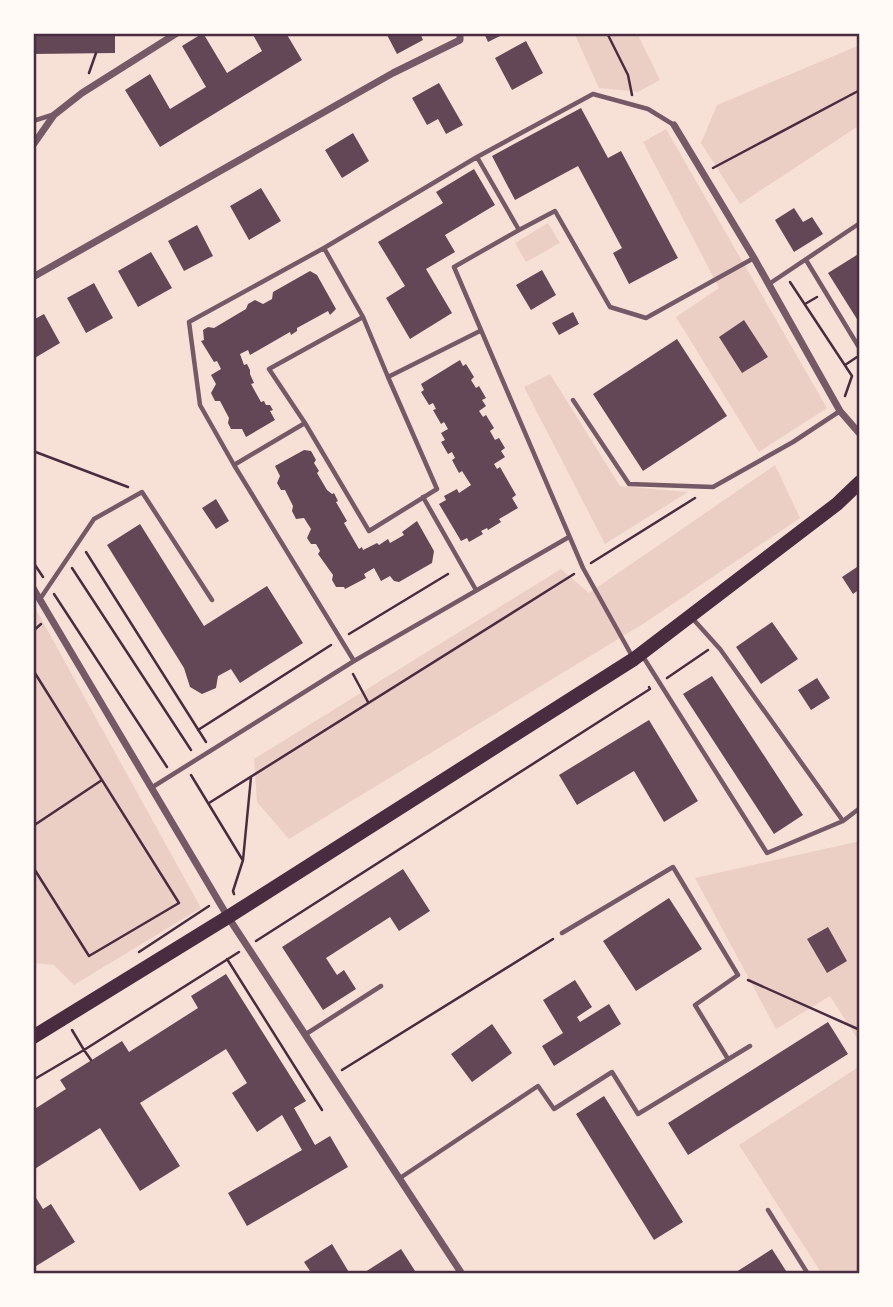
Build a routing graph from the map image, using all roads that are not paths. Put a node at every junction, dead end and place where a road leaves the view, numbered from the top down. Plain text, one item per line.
1 (177, 33) edge
2 (460, 33) edge
3 (54, 115) junction
4 (33, 121) edge
5 (674, 125) joint
6 (33, 145) edge
7 (477, 157) junction
8 (860, 223) edge
9 (519, 230) junction
10 (324, 248) junction
11 (754, 258) junction
12 (806, 260) junction
13 (33, 277) edge
14 (768, 284) junction
15 (363, 317) junction
16 (480, 331) junction
17 (860, 349) edge
18 (388, 377) junction
19 (573, 400) dead end
20 (839, 411) junction
21 (306, 423) junction
22 (860, 434) edge
23 (234, 465) junction
24 (860, 482) edge
25 (423, 497) junction
26 (569, 537) junction
27 (33, 588) edge
28 (477, 591) junction
29 (40, 598) junction
30 (212, 600) dead end
31 (690, 616) junction
32 (637, 656) junction
33 (354, 661) junction
34 (150, 788) junction
35 (860, 808) edge
36 (843, 821) junction
37 (228, 917) junction
38 (562, 933) road end
39 (381, 986) dead end
40 (306, 1034) junction
41 (33, 1037) edge
42 (750, 1046) dead end
43 (729, 1059) junction
44 (400, 1178) junction
45 (768, 1210) dead end
46 (462, 1274) edge
47 (808, 1274) edge

1 - 3 street
2 - 13 street
3 - 4 lane
3 - 6 street
5 - 7 lane
5 - 11 street
7 - 9 lane
7 - 10 lane
8 - 12 lane
9 - 11 lane
9 - 16 lane
10 - 15 lane
10 - 23 lane
11 - 14 street
12 - 14 lane
12 - 17 lane
14 - 20 street
15 - 18 lane
15 - 21 lane
16 - 18 lane
16 - 26 lane
18 - 25 lane
19 - 20 lane
20 - 22 street
21 - 23 lane
21 - 25 lane
23 - 33 lane
24 - 31 main road
25 - 28 lane
26 - 28 lane
26 - 32 lane
27 - 29 street
28 - 33 lane
29 - 30 lane
29 - 34 street
31 - 32 main road
31 - 36 lane
32 - 36 lane
32 - 37 main road
33 - 34 lane
34 - 37 street
35 - 36 lane
37 - 40 street
37 - 41 main road
38 - 43 lane
39 - 40 lane
40 - 44 street
42 - 43 lane
43 - 44 lane
44 - 46 street
45 - 47 lane

